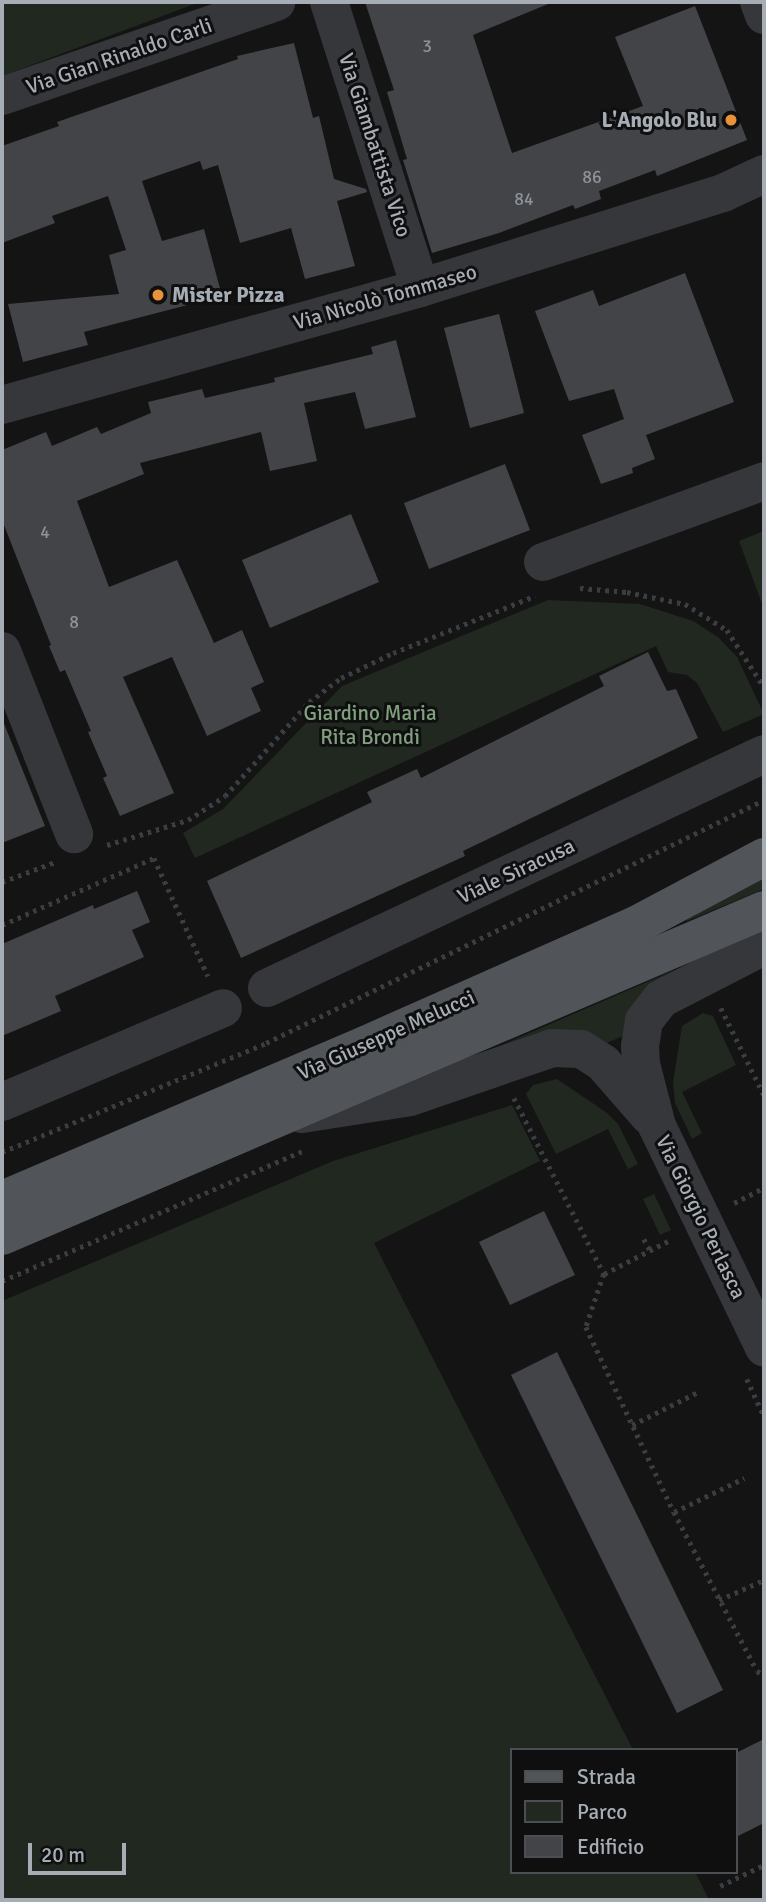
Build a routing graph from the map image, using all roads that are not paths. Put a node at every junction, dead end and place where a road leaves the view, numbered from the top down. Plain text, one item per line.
1 (275, 2) edge
2 (329, 2) edge
3 (759, 2) edge
4 (764, 15) edge
5 (2, 96) edge
6 (764, 174) edge
7 (421, 288) junction
8 (2, 405) edge
9 (764, 481) edge
10 (545, 577) road end
11 (2, 651) edge
12 (764, 754) edge
13 (75, 848) road end
14 (764, 857) edge
15 (764, 910) edge
16 (764, 946) edge
17 (267, 988) dead end
18 (223, 1008) road end
19 (2, 1102) edge
20 (280, 1117) junction
21 (657, 1126) junction
22 (2, 1200) edge
23 (2, 1236) edge
24 (764, 1347) edge

1 - 5 street, Via Gian Rinaldo Carli
2 - 7 street, Via Giambattista Vico
3 - 4 street
6 - 7 street, Via Nicolò Tommaseo
7 - 8 street, Via Nicolò Tommaseo
9 - 10 street
11 - 13 street
12 - 17 street, Viale Siracusa
14 - 22 main road, Via Giuseppe Melucci
15 - 20 main road, Via Giuseppe Melucci
16 - 21 street, Via Giorgio Perlasca
18 - 19 street
20 - 21 street, Via Giorgio Perlasca
20 - 23 main road, Via Giuseppe Melucci
21 - 24 street, Via Giorgio Perlasca

